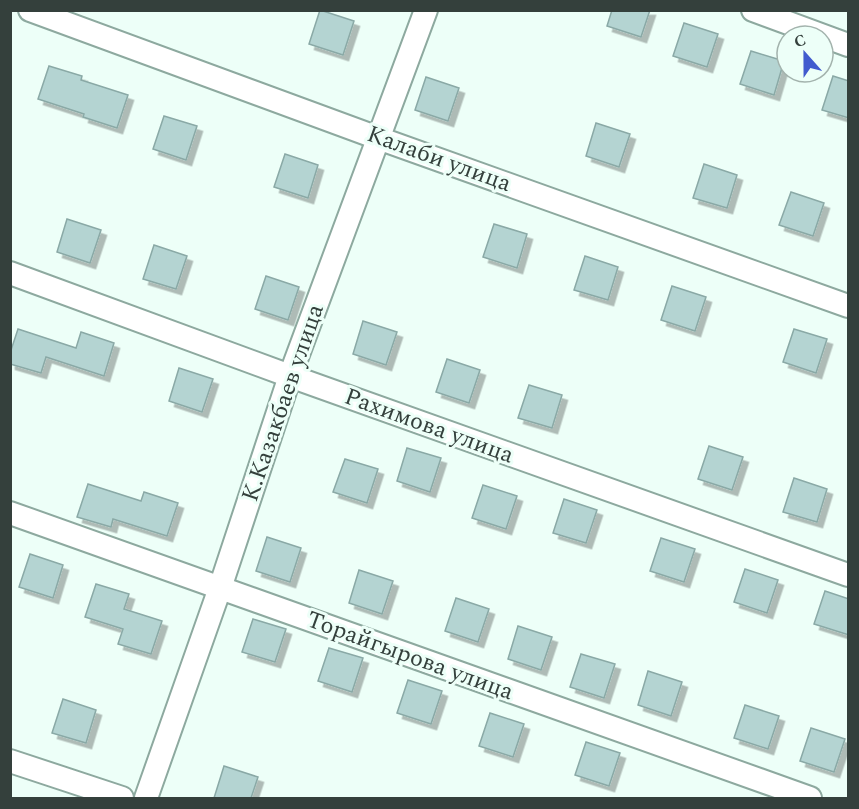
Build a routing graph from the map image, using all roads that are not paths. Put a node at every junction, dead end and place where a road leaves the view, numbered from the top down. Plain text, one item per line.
1 (30, 10) edge
2 (426, 10) edge
3 (753, 10) edge
4 (849, 45) edge
5 (378, 138) junction
6 (10, 273) edge
7 (849, 306) edge
8 (290, 376) junction
9 (10, 513) edge
10 (849, 575) edge
11 (220, 588) junction
12 (10, 761) edge
13 (122, 798) edge
14 (146, 798) edge
15 (810, 798) edge

1 - 5 street, Калаби улица
2 - 5 street, К.Казакбаев улица
3 - 4 street
5 - 7 street, Калаби улица
5 - 8 street, К.Казакбаев улица
6 - 8 street, Рахимова улица
8 - 10 street, Рахимова улица
8 - 11 street, К.Казакбаев улица
9 - 11 street, Торайгырова улица
11 - 14 street, К.Казакбаев улица
11 - 15 street, Торайгырова улица
12 - 13 street

